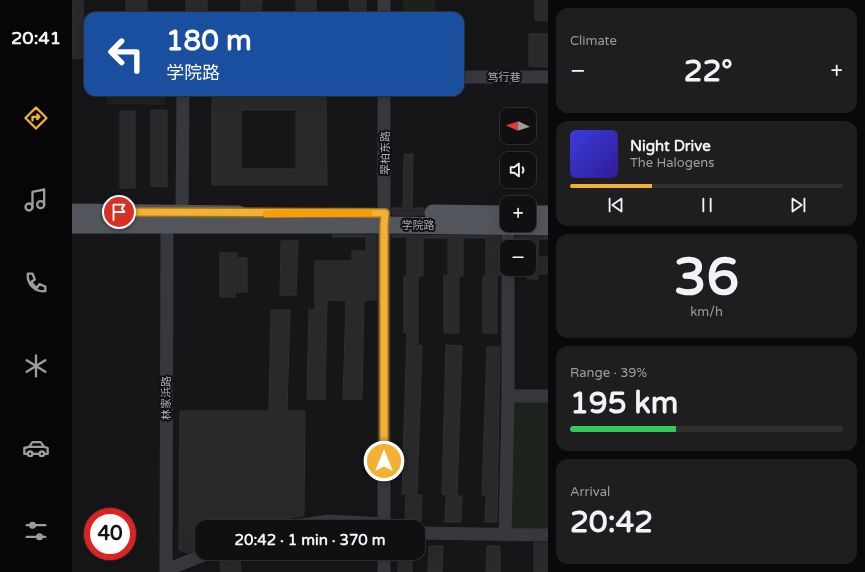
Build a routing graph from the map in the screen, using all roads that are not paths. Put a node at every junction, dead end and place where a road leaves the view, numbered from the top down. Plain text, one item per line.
1 (384, 0) edge
2 (384, 12) edge
3 (464, 77) edge
4 (548, 78) edge
5 (183, 96) edge
6 (384, 96) edge
7 (72, 212) edge
8 (182, 213) junction
9 (536, 214) edge
10 (548, 214) edge
11 (384, 219) junction
12 (500, 220) edge
13 (72, 225) edge
14 (536, 225) edge
15 (167, 226) junction
16 (548, 227) edge
17 (508, 276) edge
18 (508, 396) junction
19 (548, 396) edge
20 (384, 520) edge
21 (425, 533) edge
22 (505, 535) junction
23 (548, 535) edge
24 (195, 559) edge
25 (384, 560) edge
26 (384, 572) edge

1 - 2 street
3 - 4 street, 笃行巷
5 - 8 street
6 - 11 street, 翠柏东路
7 - 8 main road, 学院路
8 - 11 main road, 学院路
9 - 10 main road
11 - 12 main road, 学院路
11 - 15 main road, 学院路
11 - 20 street, 翠柏东路
13 - 15 main road, 学院路
14 - 16 main road, 学院路
15 - 24 street, 林家浜路
17 - 18 street
18 - 19 street
18 - 22 street
21 - 22 street
22 - 23 street
25 - 26 street

